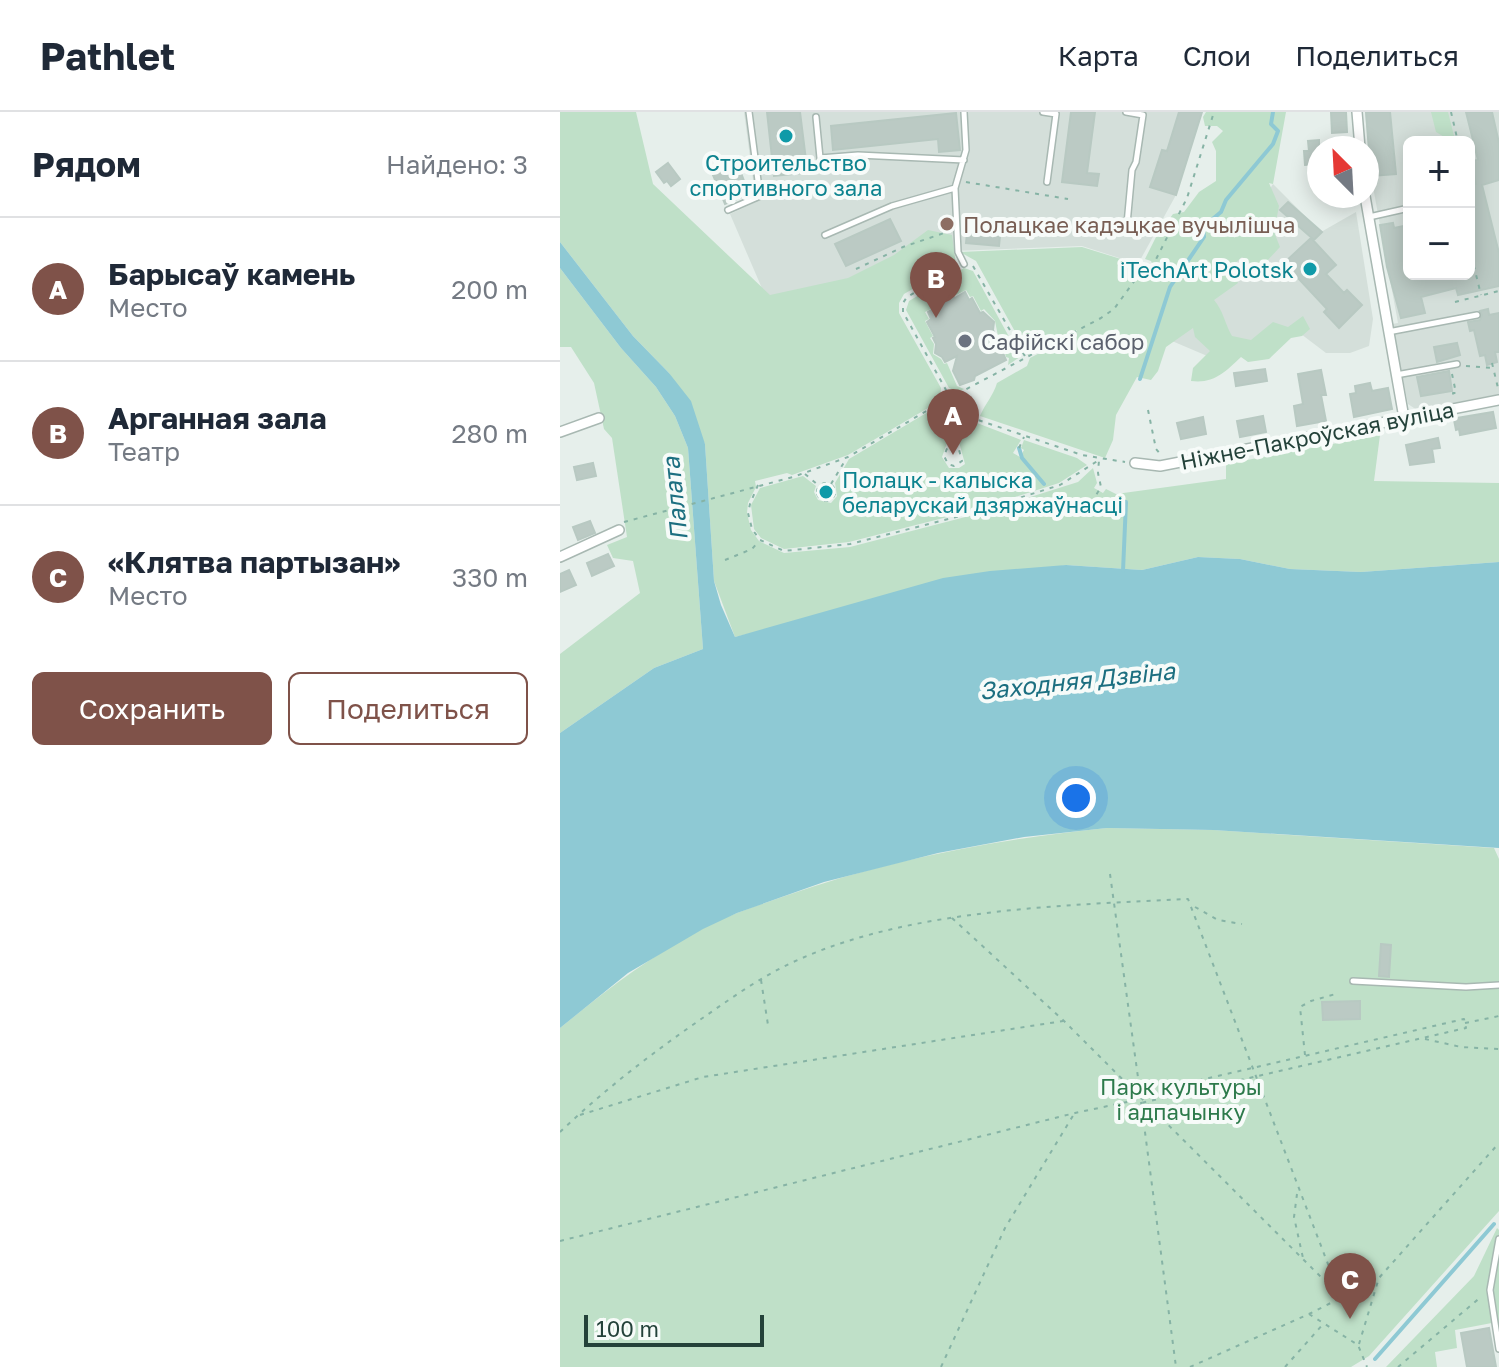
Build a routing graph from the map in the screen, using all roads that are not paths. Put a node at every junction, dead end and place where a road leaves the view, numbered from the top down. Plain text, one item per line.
1 (749, 112) edge
2 (964, 112) edge
3 (1043, 112) edge
4 (1126, 112) edge
5 (1357, 112) edge
6 (816, 117) dead end
7 (1359, 136) edge
8 (964, 160) junction
9 (1047, 182) dead end
10 (956, 184) junction
11 (1367, 208) edge
12 (1403, 209) edge
13 (728, 210) dead end
14 (1368, 217) junction
15 (1137, 232) dead end
16 (825, 235) dead end
17 (964, 264) road end
18 (1477, 315) dead end
19 (1387, 333) junction
20 (1454, 365) road end
21 (1395, 375) junction
22 (1499, 400) edge
23 (599, 418) dead end
24 (1404, 418) junction
25 (560, 432) edge
26 (1135, 463) road end
27 (619, 527) road end
28 (560, 557) edge
29 (1353, 981) dead end
30 (1499, 985) edge
31 (1499, 1239) edge
32 (1499, 1349) edge

1 - 13 lane
2 - 8 lane
3 - 9 lane
4 - 15 lane
5 - 7 street
6 - 8 lane
8 - 10 lane
10 - 16 lane
10 - 17 lane
11 - 14 street
12 - 14 lane
14 - 19 street
18 - 19 lane
19 - 21 street
20 - 21 lane
21 - 24 street
22 - 24 street, Ніжне-Пакроўская вуліца
23 - 25 street
24 - 26 street, Ніжне-Пакроўская вуліца
27 - 28 street
29 - 30 lane
31 - 32 lane

